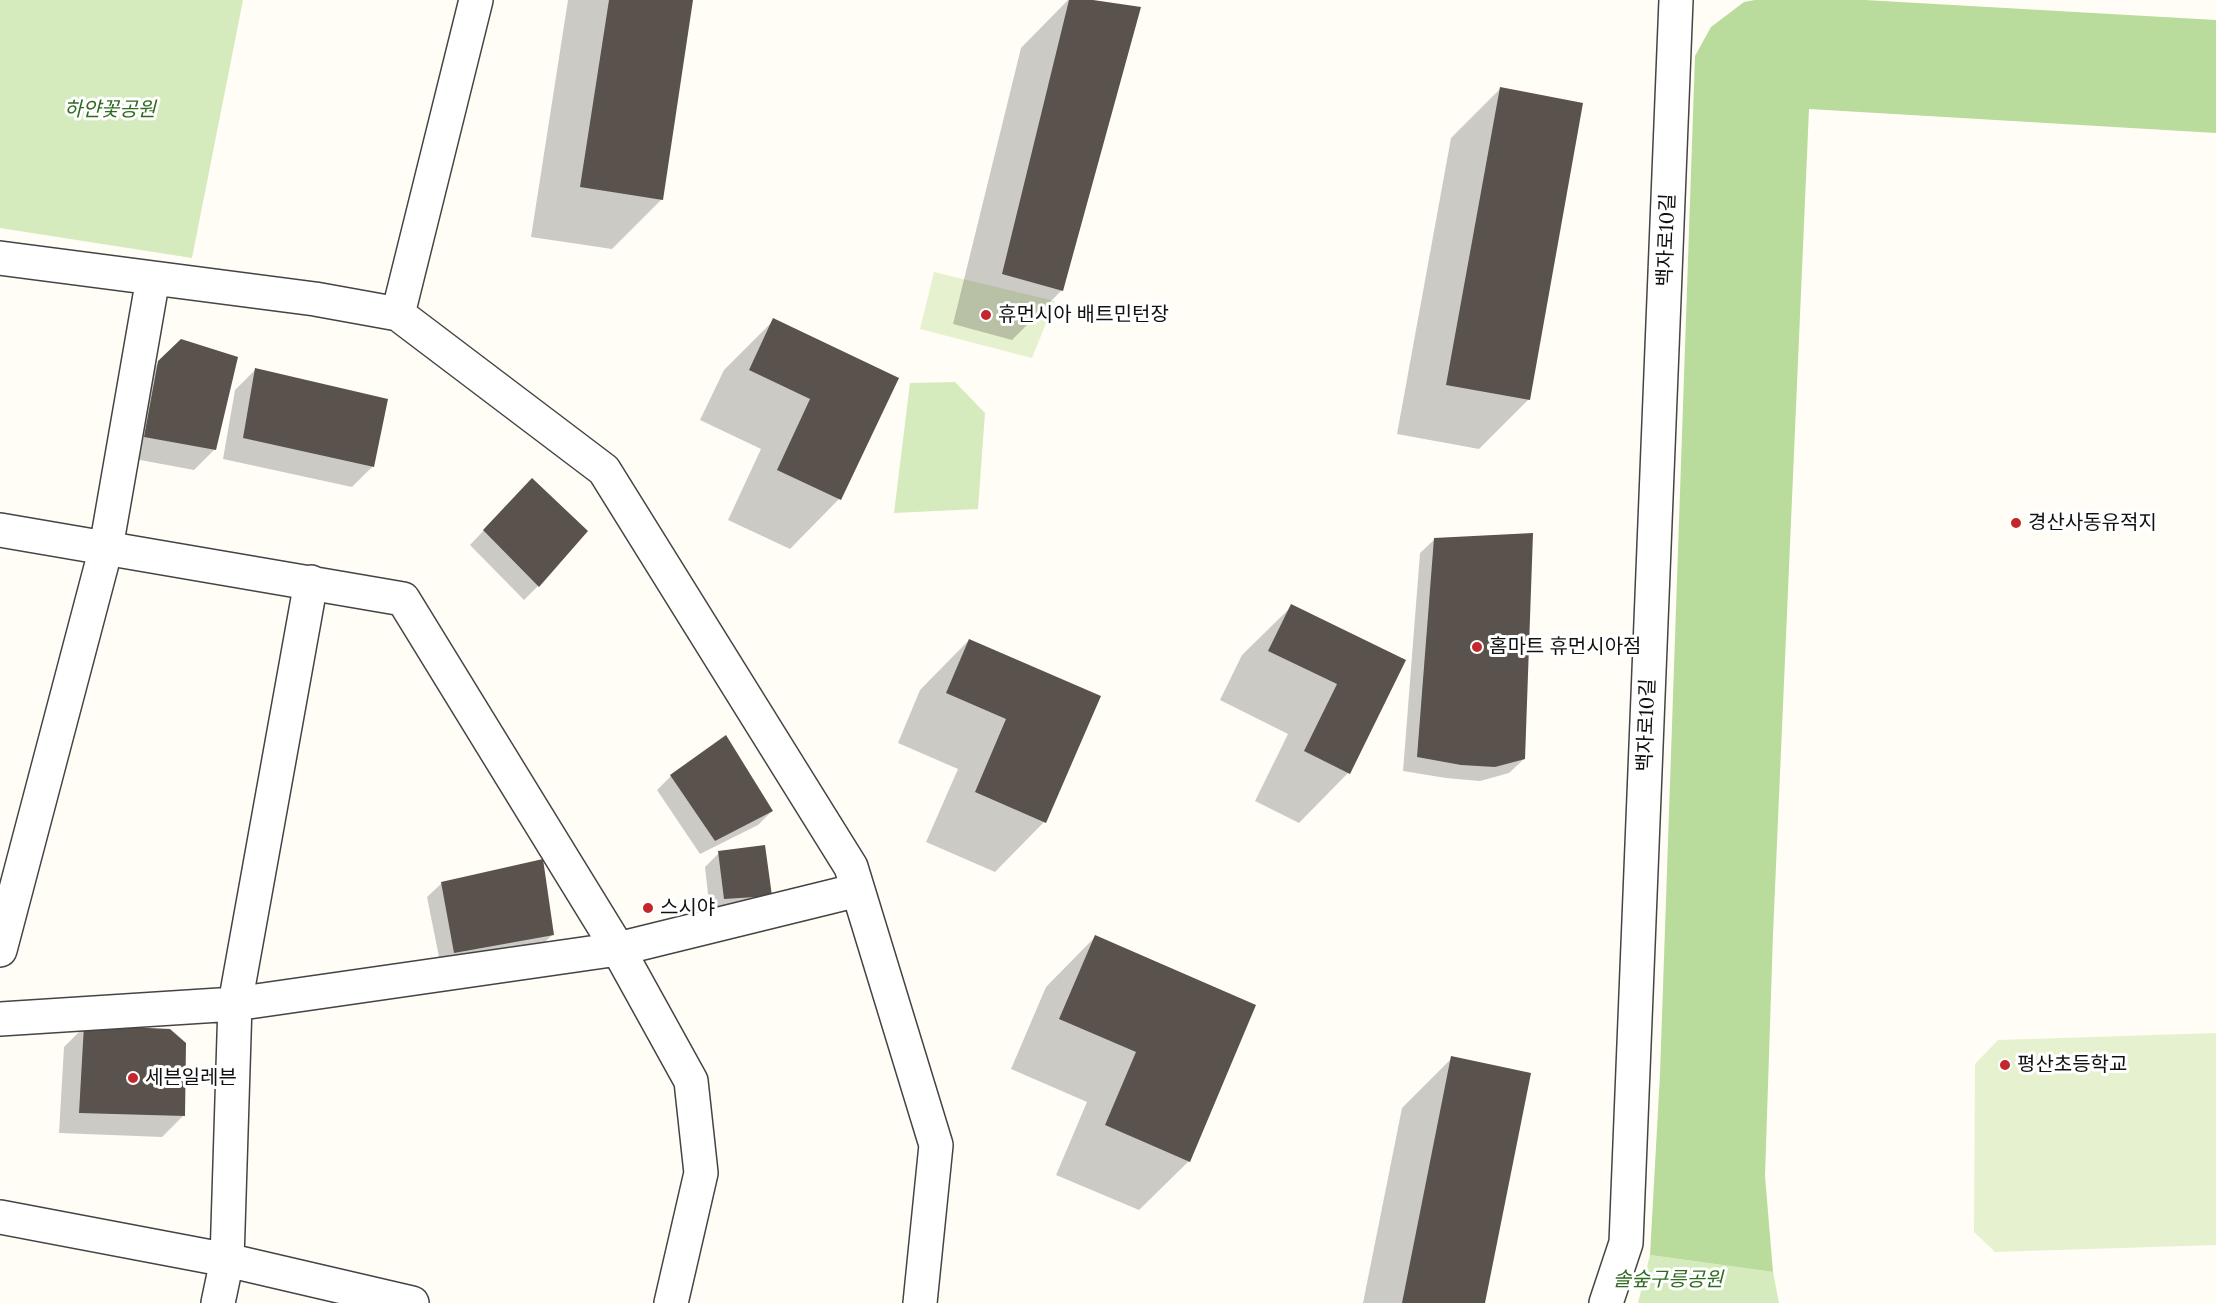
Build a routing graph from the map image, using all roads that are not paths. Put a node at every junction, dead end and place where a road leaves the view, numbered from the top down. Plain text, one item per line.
1 (476, 0) edge
2 (1676, 0) edge
3 (0, 258) edge
4 (153, 278) junction
5 (398, 314) junction
6 (0, 530) edge
7 (106, 548) junction
8 (311, 582) junction
9 (858, 890) junction
10 (618, 949) junction
11 (0, 950) edge
12 (235, 1004) junction
13 (0, 1019) edge
14 (0, 1217) edge
15 (227, 1260) junction
16 (218, 1303) edge
17 (412, 1303) edge
18 (671, 1303) edge
19 (920, 1303) edge
20 (1606, 1303) edge

1 - 5 street
2 - 20 street, 백자로10길
3 - 4 street
4 - 5 street
4 - 7 street
5 - 9 street
6 - 7 street
7 - 8 street
7 - 11 street
8 - 10 street
8 - 12 street
9 - 10 street
9 - 19 street
10 - 12 street
10 - 18 street
12 - 13 street
12 - 15 street
14 - 15 street
15 - 16 street
15 - 17 street

